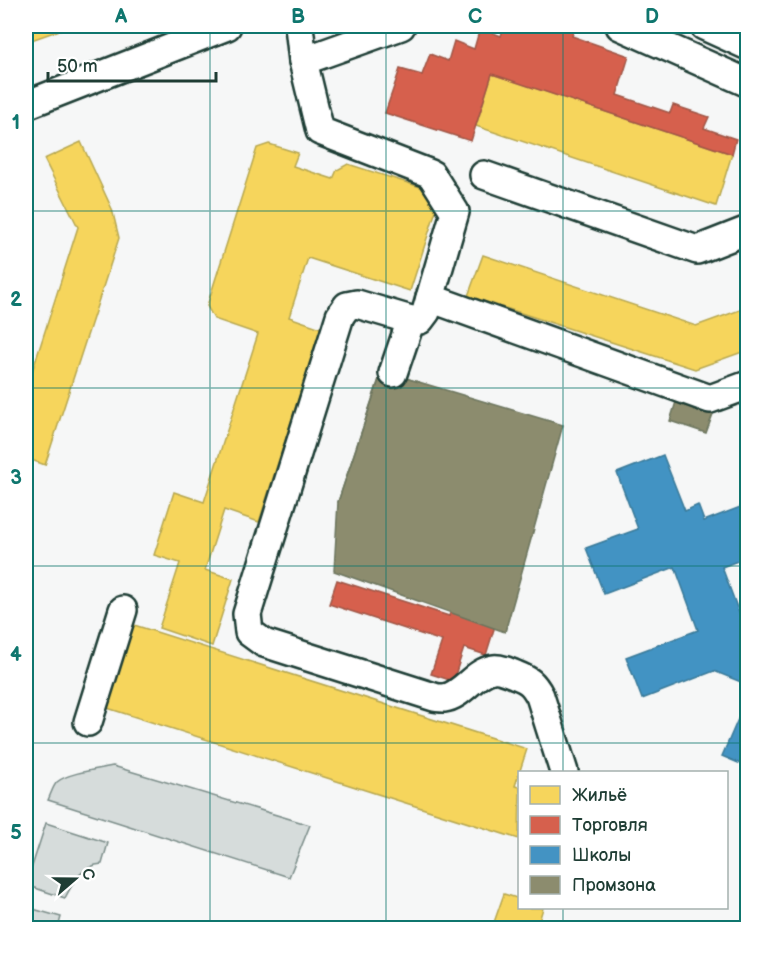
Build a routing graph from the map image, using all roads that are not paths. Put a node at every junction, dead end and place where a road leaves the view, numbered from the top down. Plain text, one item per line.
1 (227, 26) edge
2 (299, 26) edge
3 (401, 26) edge
4 (620, 26) edge
5 (704, 26) edge
6 (665, 35) edge
7 (747, 46) edge
8 (303, 61) junction
9 (747, 83) edge
10 (26, 105) edge
11 (484, 175) dead end
12 (747, 230) edge
13 (430, 298) junction
14 (411, 320) junction
15 (393, 374) dead end
16 (747, 385) edge
17 (123, 610) dead end
18 (88, 722) dead end
19 (564, 771) edge

1 - 10 street
2 - 8 street
3 - 8 street
4 - 6 street
5 - 7 street
6 - 9 street
8 - 13 street
11 - 12 street
13 - 14 street
13 - 16 street
14 - 15 street
14 - 19 street
17 - 18 street

